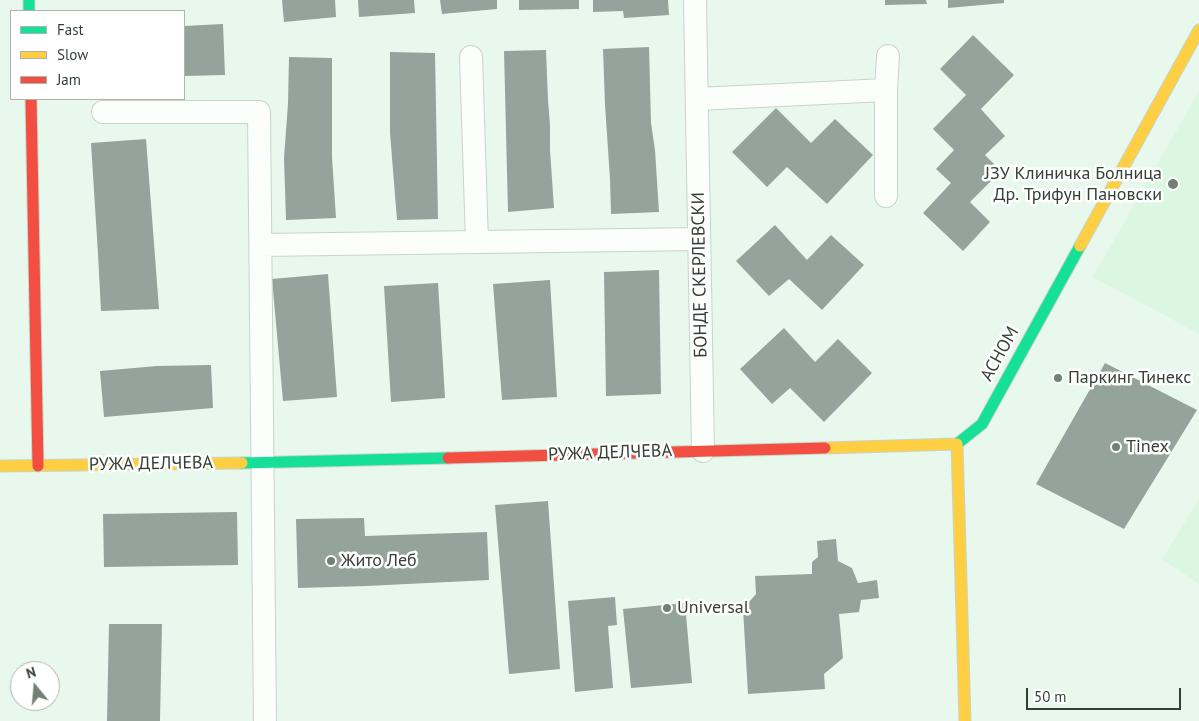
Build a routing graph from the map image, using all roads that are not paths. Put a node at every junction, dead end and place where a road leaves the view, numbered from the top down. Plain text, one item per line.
1 (695, 0) edge
2 (1199, 30) edge
3 (888, 56) dead end
4 (471, 57) dead end
5 (886, 90) junction
6 (696, 99) junction
7 (31, 100) edge
8 (103, 112) dead end
9 (886, 196) dead end
10 (699, 239) junction
11 (477, 242) junction
12 (261, 245) junction
13 (957, 444) junction
14 (703, 451) junction
15 (263, 463) junction
16 (0, 466) edge
17 (38, 466) junction
18 (265, 721) edge
19 (965, 721) edge

1 - 6 street, БОНДЕ СКЕРЛЕВСКИ
2 - 13 street, АСНОМ
3 - 5 street
4 - 11 street
5 - 6 street
5 - 9 street
6 - 10 street, БОНДЕ СКЕРЛЕВСКИ
7 - 17 street
8 - 12 street
10 - 11 street
10 - 14 street, БОНДЕ СКЕРЛЕВСКИ
11 - 12 street
12 - 15 street
13 - 14 street, РУЖА ДЕЛЧЕВА
13 - 19 street
14 - 15 street, РУЖА ДЕЛЧЕВА
15 - 17 street, РУЖА ДЕЛЧЕВА
15 - 18 street
16 - 17 street, РУЖА ДЕЛЧЕВА

